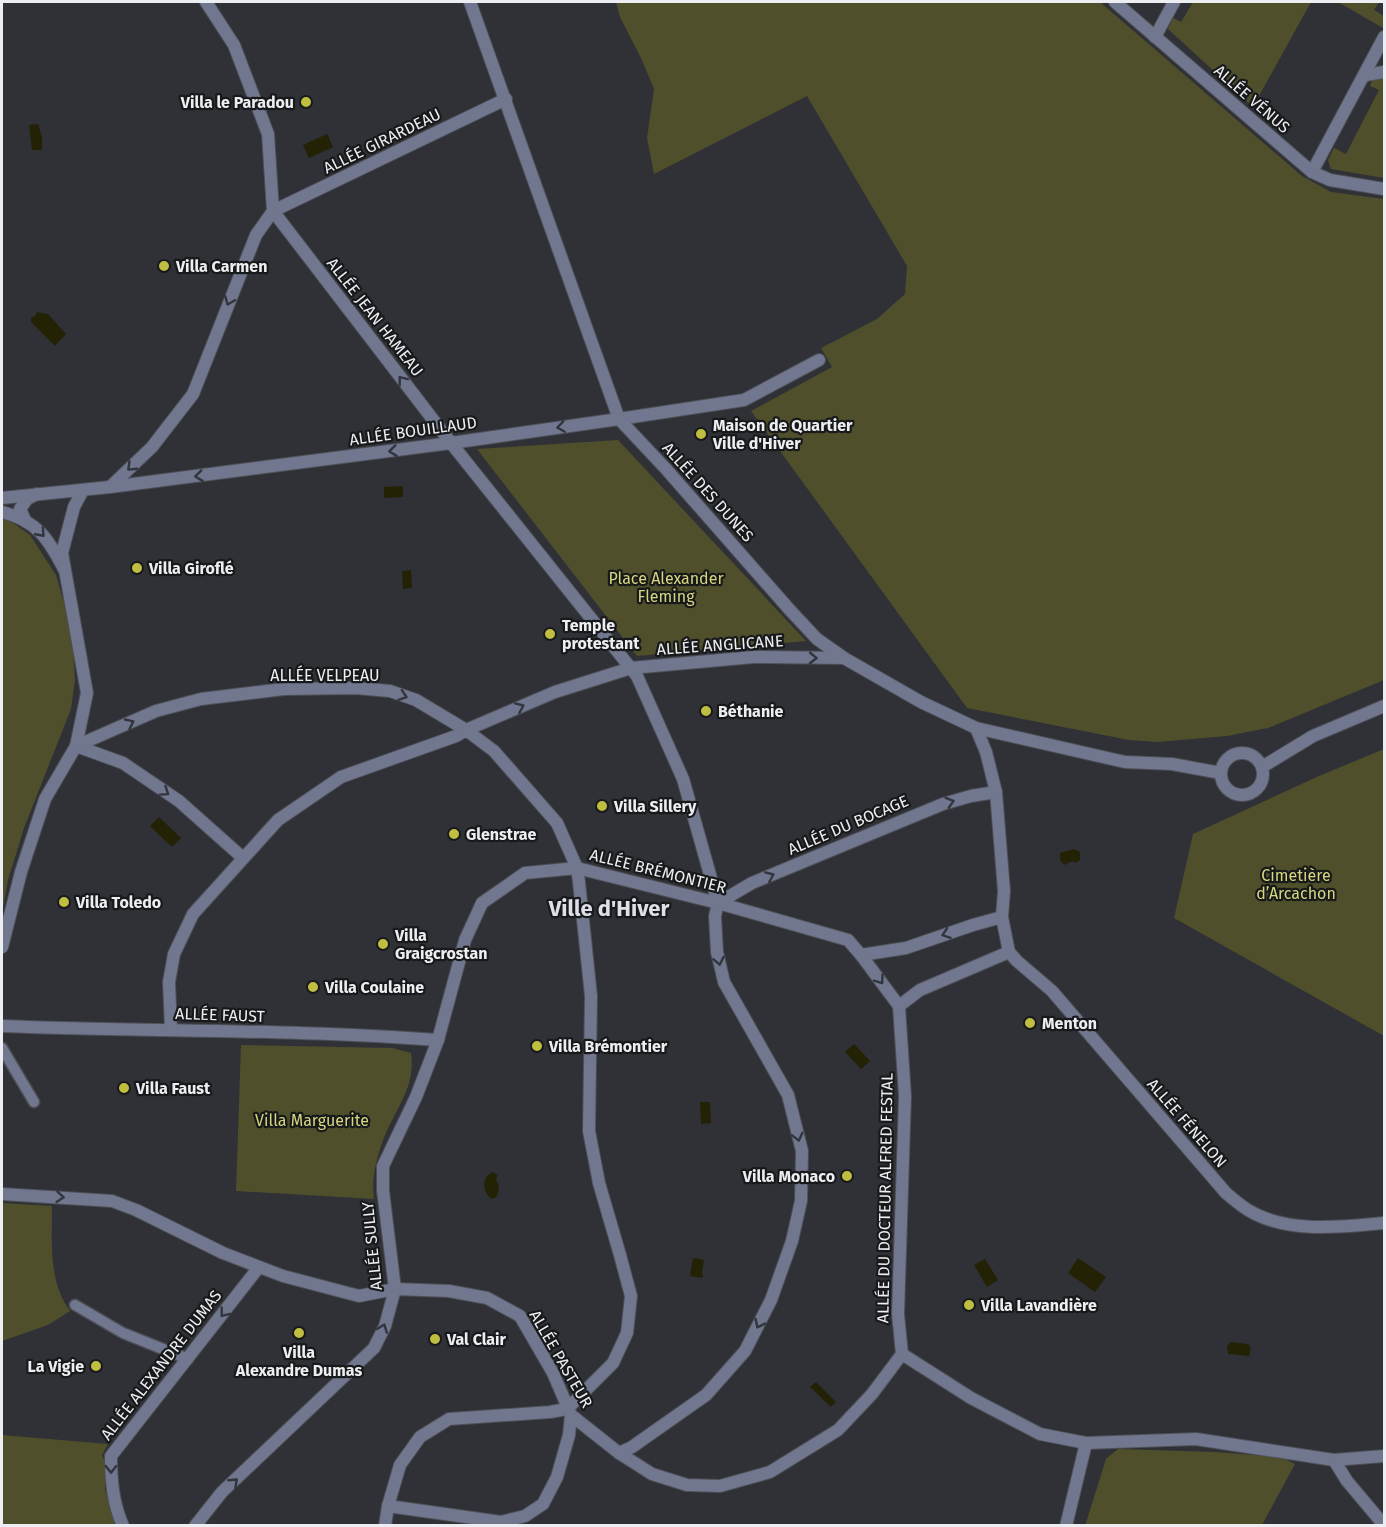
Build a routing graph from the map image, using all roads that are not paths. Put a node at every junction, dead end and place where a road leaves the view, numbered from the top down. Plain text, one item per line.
1 (206, 2) edge
2 (470, 2) edge
3 (1115, 2) edge
4 (1174, 2) edge
5 (1155, 37) junction
6 (1384, 37) edge
7 (1384, 72) edge
8 (1366, 75) junction
9 (506, 99) junction
10 (1312, 172) junction
11 (1384, 189) edge
12 (273, 212) junction
13 (819, 360) dead end
14 (619, 419) junction
15 (451, 443) junction
16 (110, 487) junction
17 (82, 490) junction
18 (37, 494) junction
19 (2, 498) edge
20 (2, 512) edge
21 (25, 520) junction
22 (65, 572) junction
23 (844, 658) junction
24 (631, 668) junction
25 (1384, 706) edge
26 (976, 728) junction
27 (466, 730) junction
28 (76, 746) junction
29 (1262, 767) junction
30 (1221, 773) junction
31 (996, 792) junction
32 (243, 858) junction
33 (577, 868) junction
34 (718, 903) junction
35 (1002, 918) junction
36 (2, 947) edge
37 (1009, 952) junction
38 (861, 955) junction
39 (899, 1006) junction
40 (2, 1026) edge
41 (171, 1030) junction
42 (438, 1040) junction
43 (2, 1048) edge
44 (34, 1102) dead end
45 (2, 1194) edge
46 (1384, 1223) edge
47 (259, 1267) junction
48 (395, 1290) junction
49 (75, 1305) dead end
50 (903, 1354) junction
51 (188, 1359) junction
52 (569, 1412) junction
53 (1086, 1443) junction
54 (619, 1454) junction
55 (1384, 1456) edge
56 (1334, 1460) junction
57 (388, 1506) junction
58 (1384, 1525) edge
59 (123, 1526) edge
60 (195, 1526) edge
61 (385, 1526) edge
62 (1066, 1526) edge

1 - 12 street
2 - 9 street, ALLÉE DES DUNES
3 - 5 street, ALLÉE VÉNUS
4 - 5 street
5 - 10 street, ALLÉE VÉNUS
6 - 8 street
7 - 8 street
8 - 10 street
9 - 12 street, ALLÉE GIRARDEAU
9 - 14 street, ALLÉE DES DUNES
10 - 11 street, ALLÉE VÉNUS
15 -> 12 street, ALLÉE JEAN HAMEAU
12 -> 16 street
13 - 14 street, ALLÉE BOUILLAUD
14 -> 15 street, ALLÉE BOUILLAUD
14 - 23 street, ALLÉE DES DUNES
15 -> 16 street, ALLÉE BOUILLAUD
15 - 24 street, ALLÉE JEAN HAMEAU
16 - 17 street, ALLÉE BOUILLAUD
17 - 18 street, ALLÉE BOUILLAUD
17 - 22 street
18 - 19 street, ALLÉE BOUILLAUD
18 - 21 street
20 - 21 street
21 -> 22 street
22 - 28 street
24 -> 23 street, ALLÉE ANGLICANE
23 - 26 street, ALLÉE DES DUNES
27 -> 24 street, ALLÉE ANGLICANE
24 - 34 street, ALLÉE JEAN HAMEAU
25 - 29 street
26 - 30 street, ALLÉE DES DUNES
26 - 31 street
28 -> 27 street, ALLÉE VELPEAU
27 - 32 street, ALLÉE ANGLICANE
27 - 33 street, ALLÉE VELPEAU
28 -> 32 street
28 - 36 street
29 - 30 street
29 - 30 street
34 -> 31 street, ALLÉE DU BOCAGE
31 - 35 street
32 - 41 street, ALLÉE ANGLICANE
33 - 34 street, ALLÉE BRÉMONTIER
33 - 42 street, ALLÉE BRÉMONTIER
33 - 52 street, ALLÉE VELPEAU
34 - 38 street, ALLÉE BRÉMONTIER
34 -> 54 street, ALLÉE JEAN HAMEAU
35 - 37 street
35 -> 38 street
37 - 39 street
37 - 46 street, ALLÉE FÉNELON
38 -> 39 street, ALLÉE BRÉMONTIER
39 - 50 street, ALLÉE DU DOCTEUR ALFRED FESTAL
40 - 41 street, ALLÉE FAUST
41 - 42 street, ALLÉE FAUST
42 - 48 street, ALLÉE SULLY
43 - 44 street
45 -> 47 street, ALLÉE PASTEUR
47 - 48 street, ALLÉE PASTEUR
47 -> 51 street, ALLÉE ALEXANDRE DUMAS
48 - 52 street, ALLÉE PASTEUR
60 -> 48 street, ALLÉE SULLY
49 - 51 street
50 - 53 street
50 - 54 street, ALLÉE PASTEUR
51 -> 59 street, ALLÉE ALEXANDRE DUMAS
52 - 54 street, ALLÉE PASTEUR
52 - 57 street
52 - 57 street
53 - 56 street
53 - 62 street
55 - 56 street
56 - 58 street
57 - 61 street

